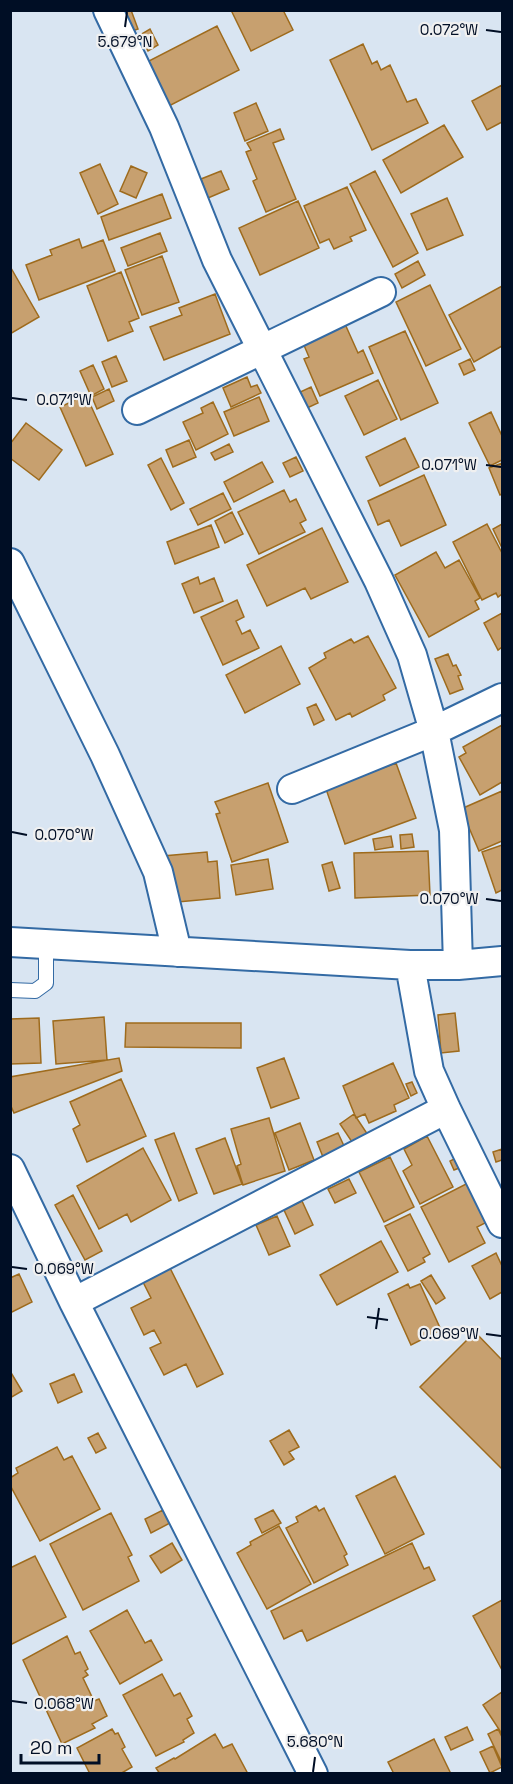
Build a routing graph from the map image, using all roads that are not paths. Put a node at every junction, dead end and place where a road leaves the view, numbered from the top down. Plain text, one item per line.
1 (108, 10) edge
2 (381, 292) dead end
3 (262, 349) junction
4 (136, 410) dead end
5 (10, 563) edge
6 (502, 698) edge
7 (434, 731) junction
8 (292, 789) dead end
9 (10, 942) edge
10 (46, 944) junction
11 (177, 952) junction
12 (502, 961) edge
13 (410, 965) junction
14 (458, 965) junction
15 (10, 990) edge
16 (446, 1109) junction
17 (10, 1169) edge
18 (502, 1223) edge
19 (74, 1302) junction
20 (313, 1773) edge

1 - 3 street
2 - 3 street
3 - 4 street
3 - 7 street
5 - 11 street
6 - 7 street
7 - 8 street
7 - 14 street
9 - 10 street
10 - 11 street
10 - 15 lane
11 - 13 street
12 - 14 street
13 - 14 street
13 - 16 street
16 - 18 street
16 - 19 street
17 - 19 street
19 - 20 street

